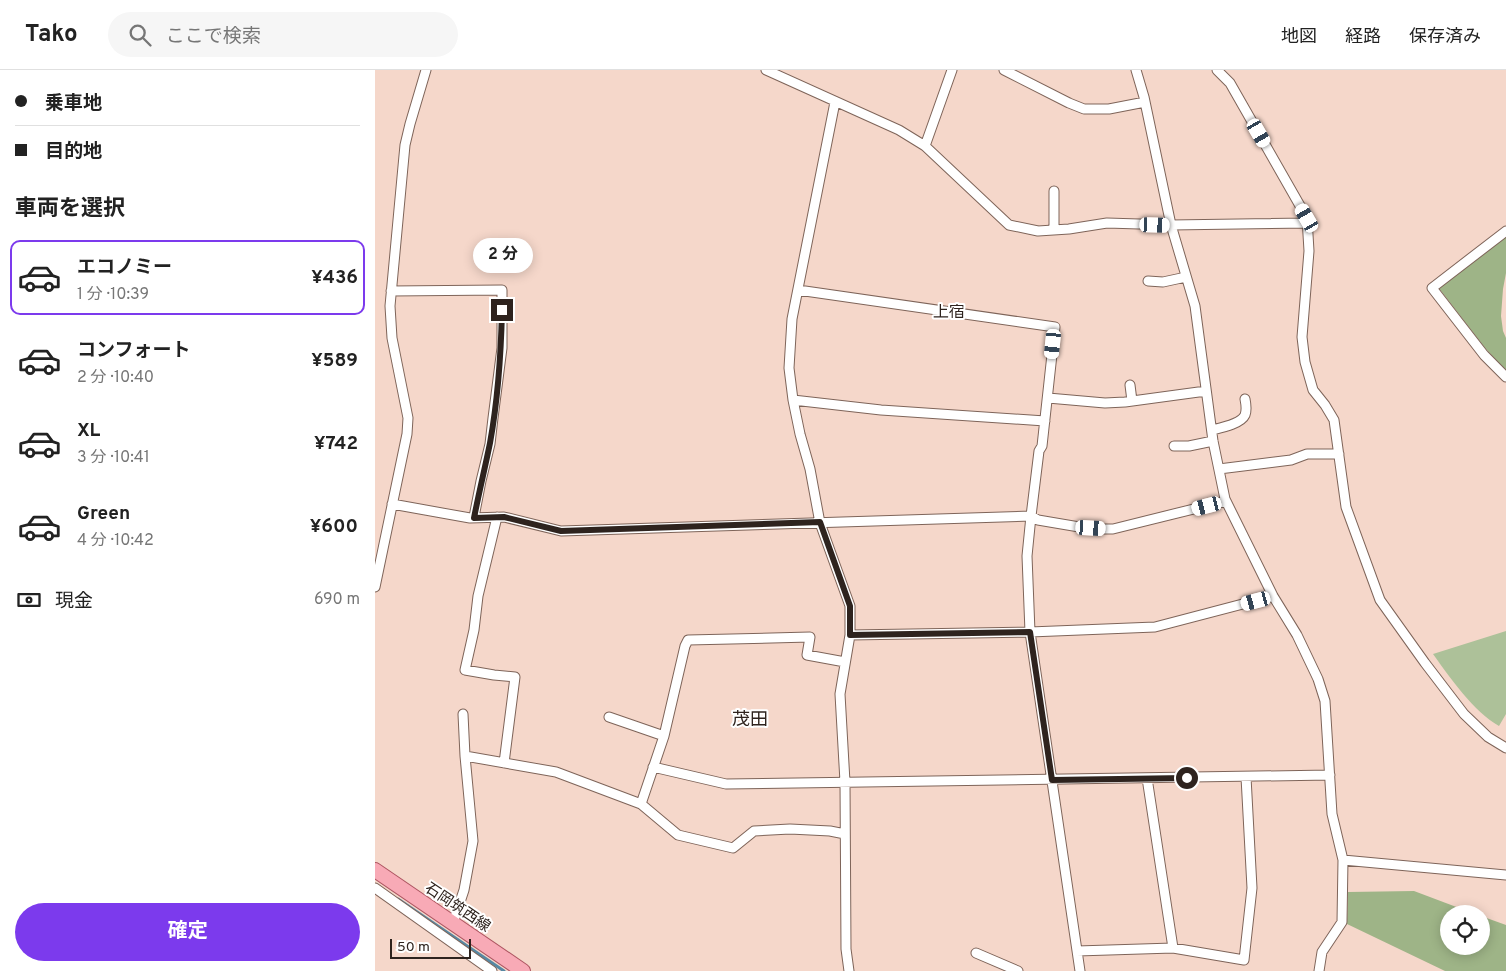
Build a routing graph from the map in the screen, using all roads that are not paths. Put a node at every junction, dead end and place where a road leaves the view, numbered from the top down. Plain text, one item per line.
1 (426, 70) edge
2 (765, 70) edge
3 (952, 70) edge
4 (1004, 70) edge
5 (1136, 70) edge
6 (1217, 70) edge
7 (835, 102) junction
8 (1145, 102) junction
9 (925, 146) junction
10 (1054, 191) dead end
11 (1308, 224) junction
12 (1171, 226) junction
13 (1054, 230) junction
14 (1506, 231) edge
15 (1186, 277) junction
16 (1147, 281) dead end
17 (798, 290) junction
18 (391, 291) junction
19 (1506, 377) edge
20 (1130, 385) dead end
21 (1206, 391) junction
22 (1048, 398) junction
23 (1245, 399) dead end
24 (793, 400) junction
25 (1132, 401) junction
26 (1045, 421) junction
27 (1212, 430) junction
28 (1213, 441) junction
29 (1173, 446) dead end
30 (1339, 454) junction
31 (1219, 469) junction
32 (1226, 502) junction
33 (392, 504) junction
34 (1031, 516) junction
35 (497, 517) junction
36 (474, 518) junction
37 (820, 522) junction
38 (375, 587) edge
39 (1273, 596) junction
40 (1030, 632) junction
41 (850, 635) junction
42 (845, 662) junction
43 (463, 714) dead end
44 (609, 717) dead end
45 (664, 736) junction
46 (1506, 748) edge
47 (465, 756) junction
48 (504, 763) junction
49 (653, 768) junction
50 (1330, 775) junction
51 (1246, 777) junction
52 (1147, 778) junction
53 (1052, 780) junction
54 (845, 782) junction
55 (641, 804) junction
56 (845, 834) junction
57 (1343, 860) junction
58 (1506, 875) edge
59 (377, 876) edge
60 (375, 888) edge
61 (453, 923) junction
62 (1173, 948) junction
63 (1077, 951) junction
64 (976, 953) dead end
65 (492, 971) edge
66 (523, 971) edge
67 (849, 971) edge
68 (1019, 971) edge
69 (1080, 971) edge
70 (1319, 971) edge

1 - 18 street
2 - 7 street
3 - 9 street
4 - 8 street
5 - 8 street
6 - 11 street
7 - 9 street
7 - 17 street
8 - 12 street
9 - 13 street
10 - 13 street
11 - 12 street
11 - 30 street
12 - 13 street
12 - 15 street
14 - 19 street
15 - 16 street
15 - 21 street
17 - 22 street
17 - 24 street
18 - 33 street
18 - 36 street
20 - 25 street
21 - 25 street
21 - 27 street
22 - 25 street
22 - 26 street
23 - 27 street
24 - 26 street
24 - 37 street
26 - 34 street
27 - 28 street
28 - 29 street
28 - 31 street
30 - 31 street
30 - 46 street
31 - 32 street
32 - 34 street
32 - 39 street
33 - 36 street
33 - 38 street
34 - 37 street
34 - 40 street
35 - 36 street
35 - 37 street
35 - 48 street
37 - 41 street
39 - 40 street
39 - 50 street
40 - 41 street
40 - 53 street
41 - 42 street
42 - 45 street
42 - 54 street
43 - 47 street
44 - 45 street
45 - 49 street
47 - 48 street
47 - 61 street
48 - 55 street
49 - 54 street
49 - 55 street
50 - 51 street
50 - 57 street
51 - 52 street
51 - 62 street
52 - 53 street
52 - 62 street
53 - 54 street
53 - 63 street
54 - 56 street
55 - 56 street
56 - 67 street
57 - 58 street
57 - 70 street
59 - 61 main road, 石岡筑西線
60 - 65 street
61 - 66 main road, 石岡筑西線
62 - 63 street
63 - 69 street
64 - 68 street

